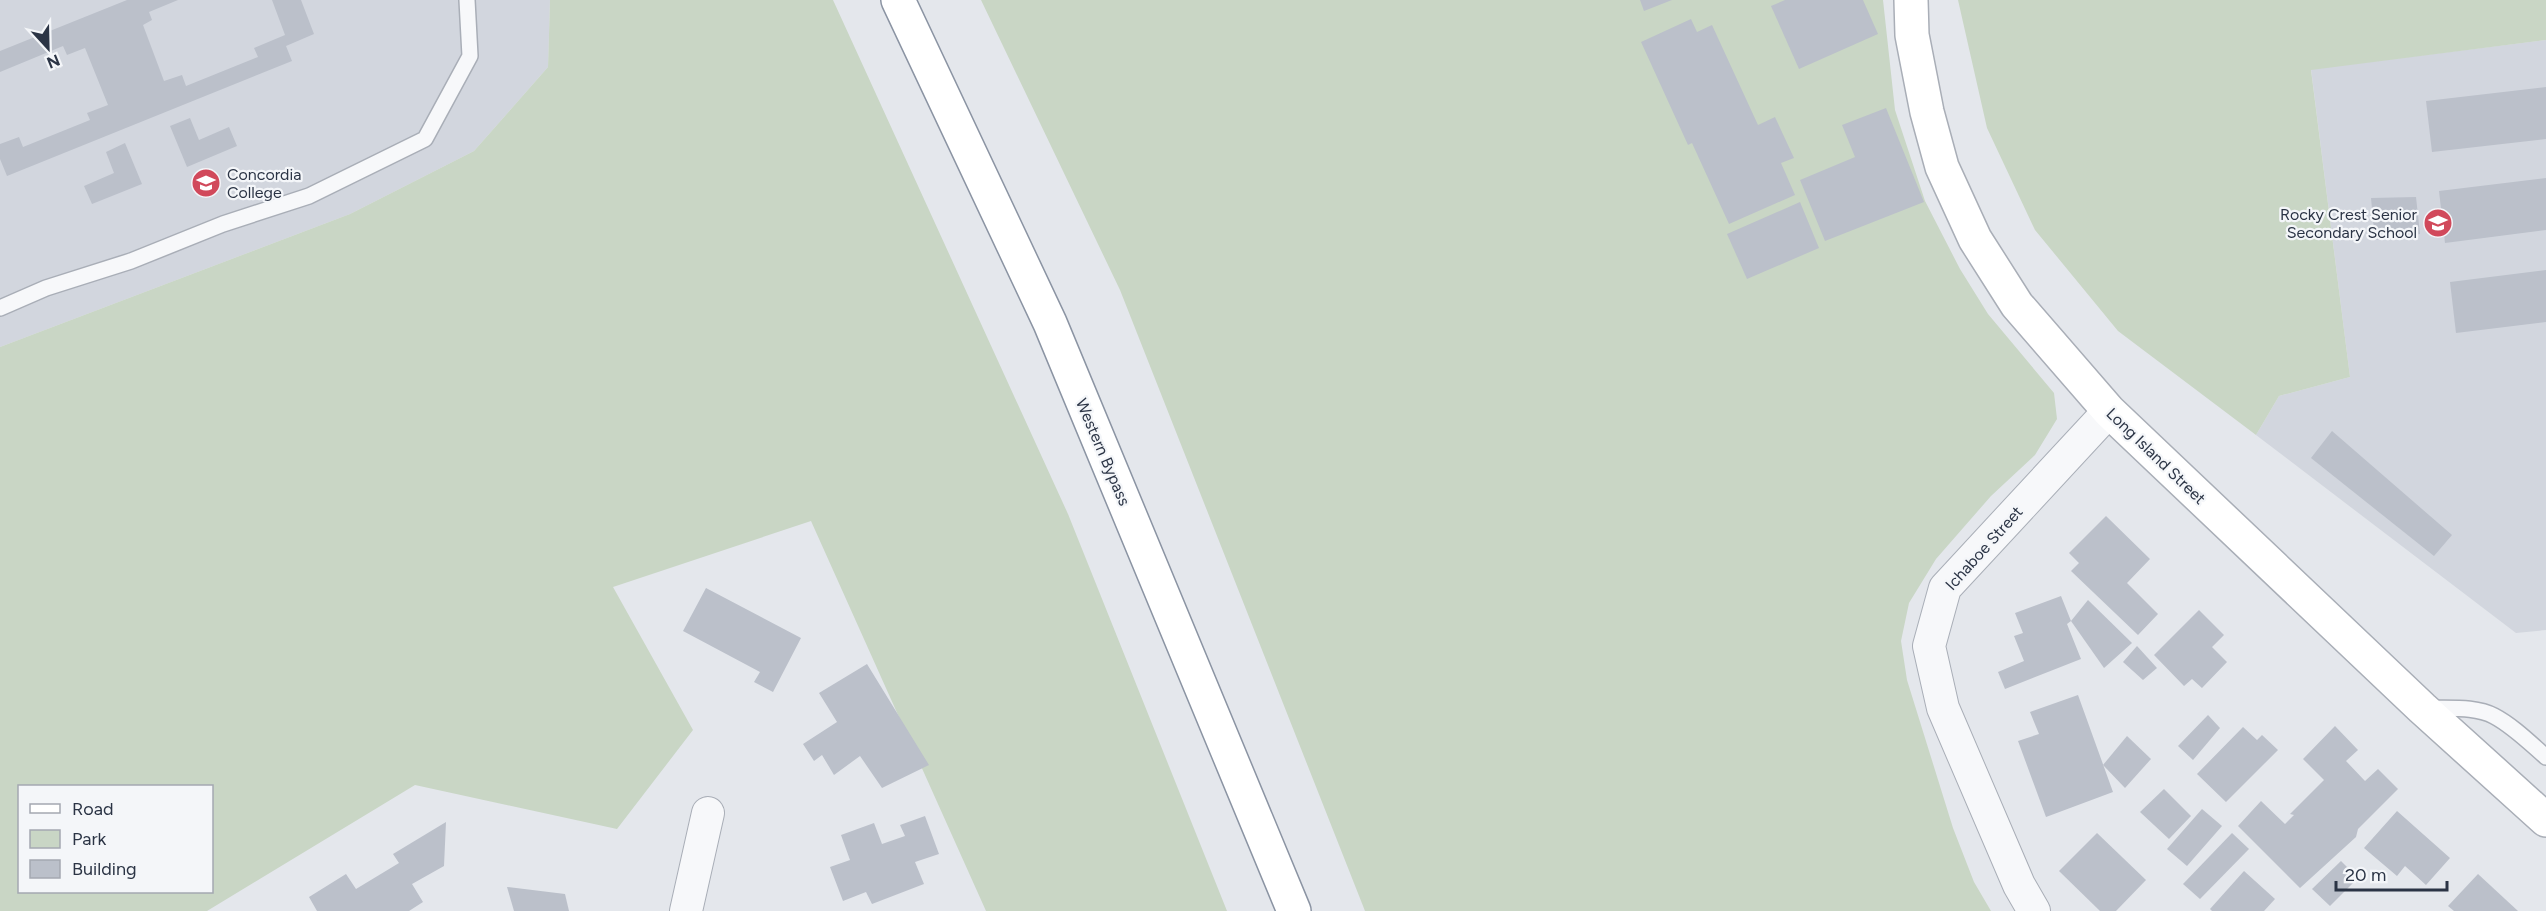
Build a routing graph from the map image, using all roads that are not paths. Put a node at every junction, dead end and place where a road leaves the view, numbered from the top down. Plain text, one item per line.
1 (467, 0) edge
2 (898, 0) edge
3 (1911, 0) edge
4 (0, 308) edge
5 (2109, 411) junction
6 (2422, 708) junction
7 (2546, 757) edge
8 (708, 813) dead end
9 (2546, 820) edge
10 (686, 911) edge
11 (1294, 911) edge
12 (2034, 911) edge

1 - 4 lane
2 - 11 main road, Western Bypass
3 - 5 main road, Long Island Street
5 - 6 main road, Long Island Street
5 - 12 street, Ichaboe Street
6 - 7 lane
6 - 9 main road, Long Island Street
8 - 10 street

